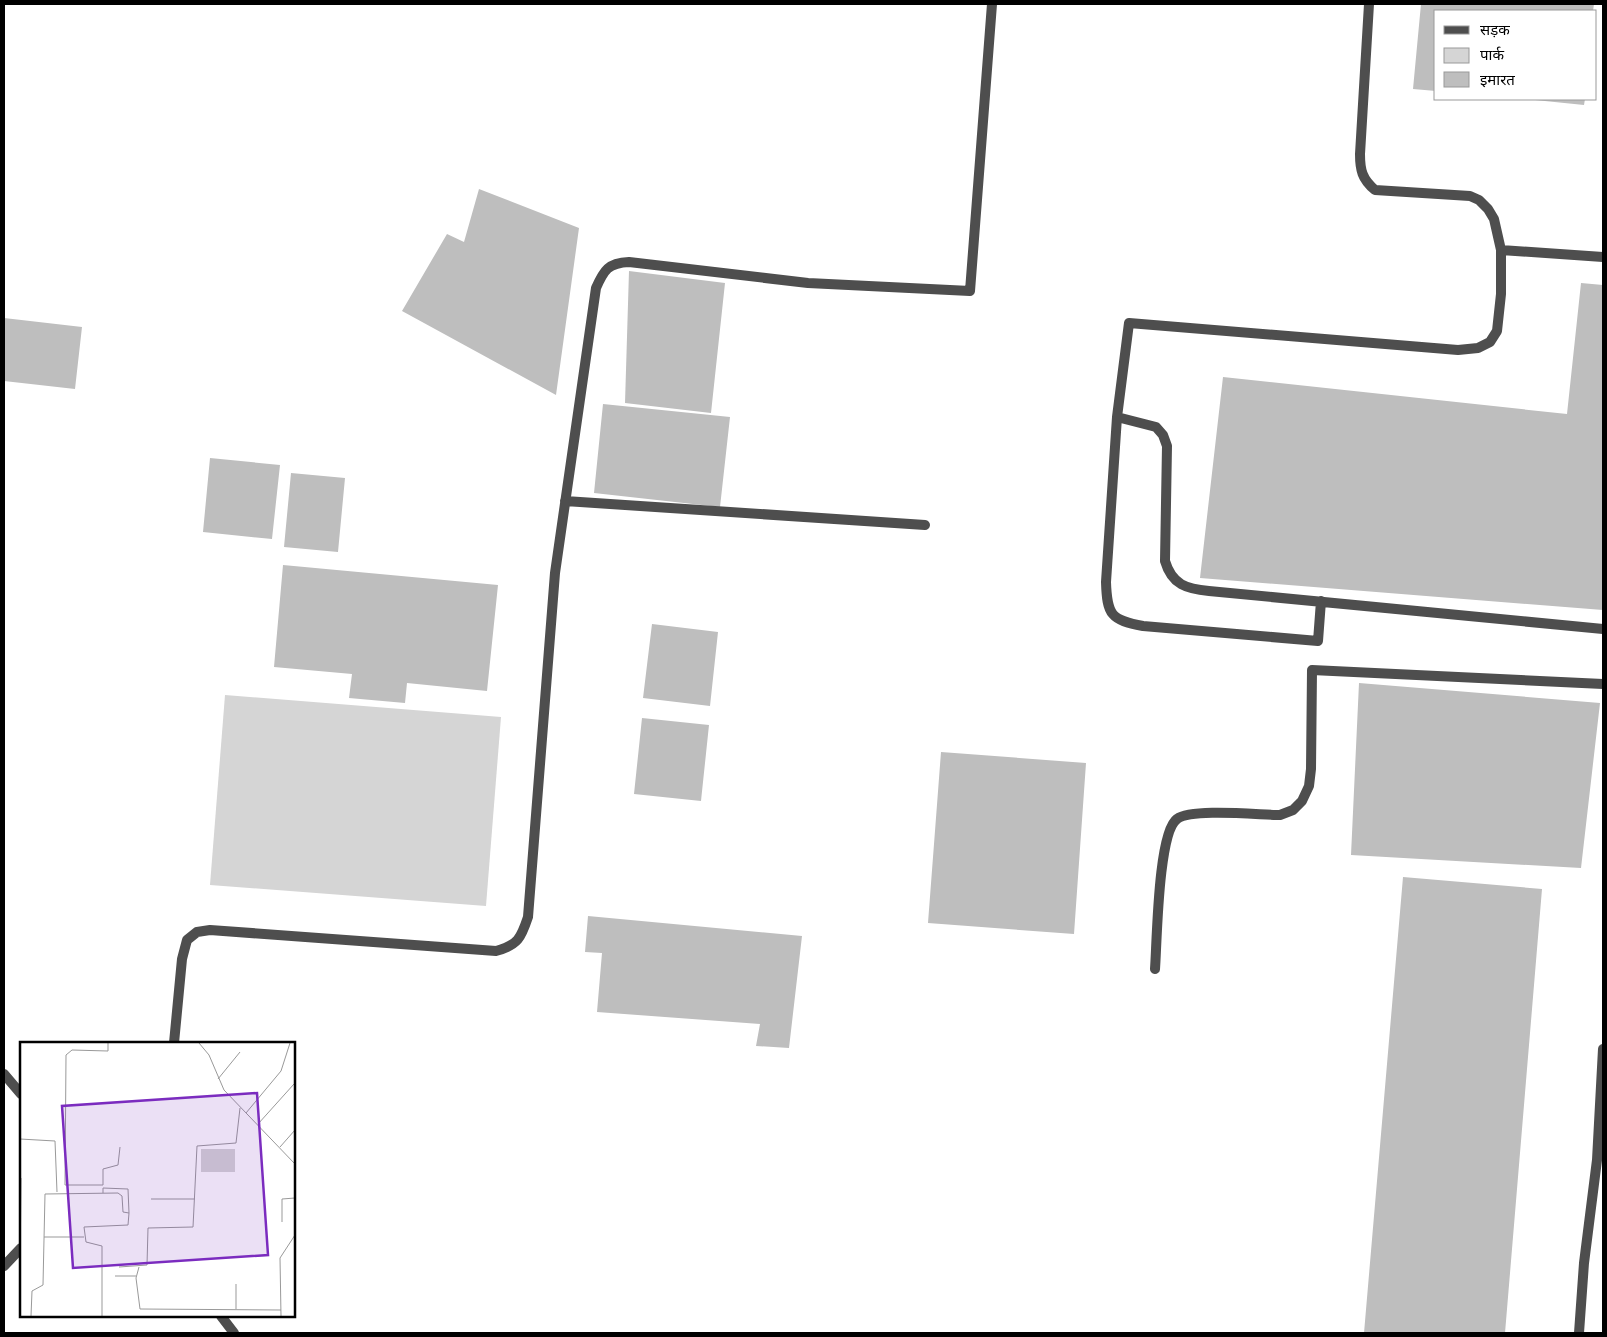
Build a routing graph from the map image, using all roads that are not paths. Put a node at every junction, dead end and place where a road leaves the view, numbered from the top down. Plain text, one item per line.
1 (992, 4) edge
2 (1369, 4) edge
3 (1501, 250) junction
4 (1603, 257) edge
5 (1118, 417) junction
6 (565, 501) junction
7 (924, 524) dead end
8 (1321, 602) junction
9 (1603, 629) edge
10 (1603, 684) edge
11 (1155, 970) dead end
12 (174, 1042) edge
13 (1603, 1049) edge
14 (4, 1075) edge
15 (20, 1093) edge
16 (20, 1249) edge
17 (4, 1266) edge
18 (221, 1317) edge
19 (234, 1333) edge
20 (1579, 1333) edge

1 - 6 street
2 - 3 street
3 - 4 street
3 - 5 street
5 - 8 street
5 - 8 street
6 - 7 street
6 - 12 street
8 - 9 street
10 - 11 street
13 - 20 street
14 - 15 street
16 - 17 street
18 - 19 street

